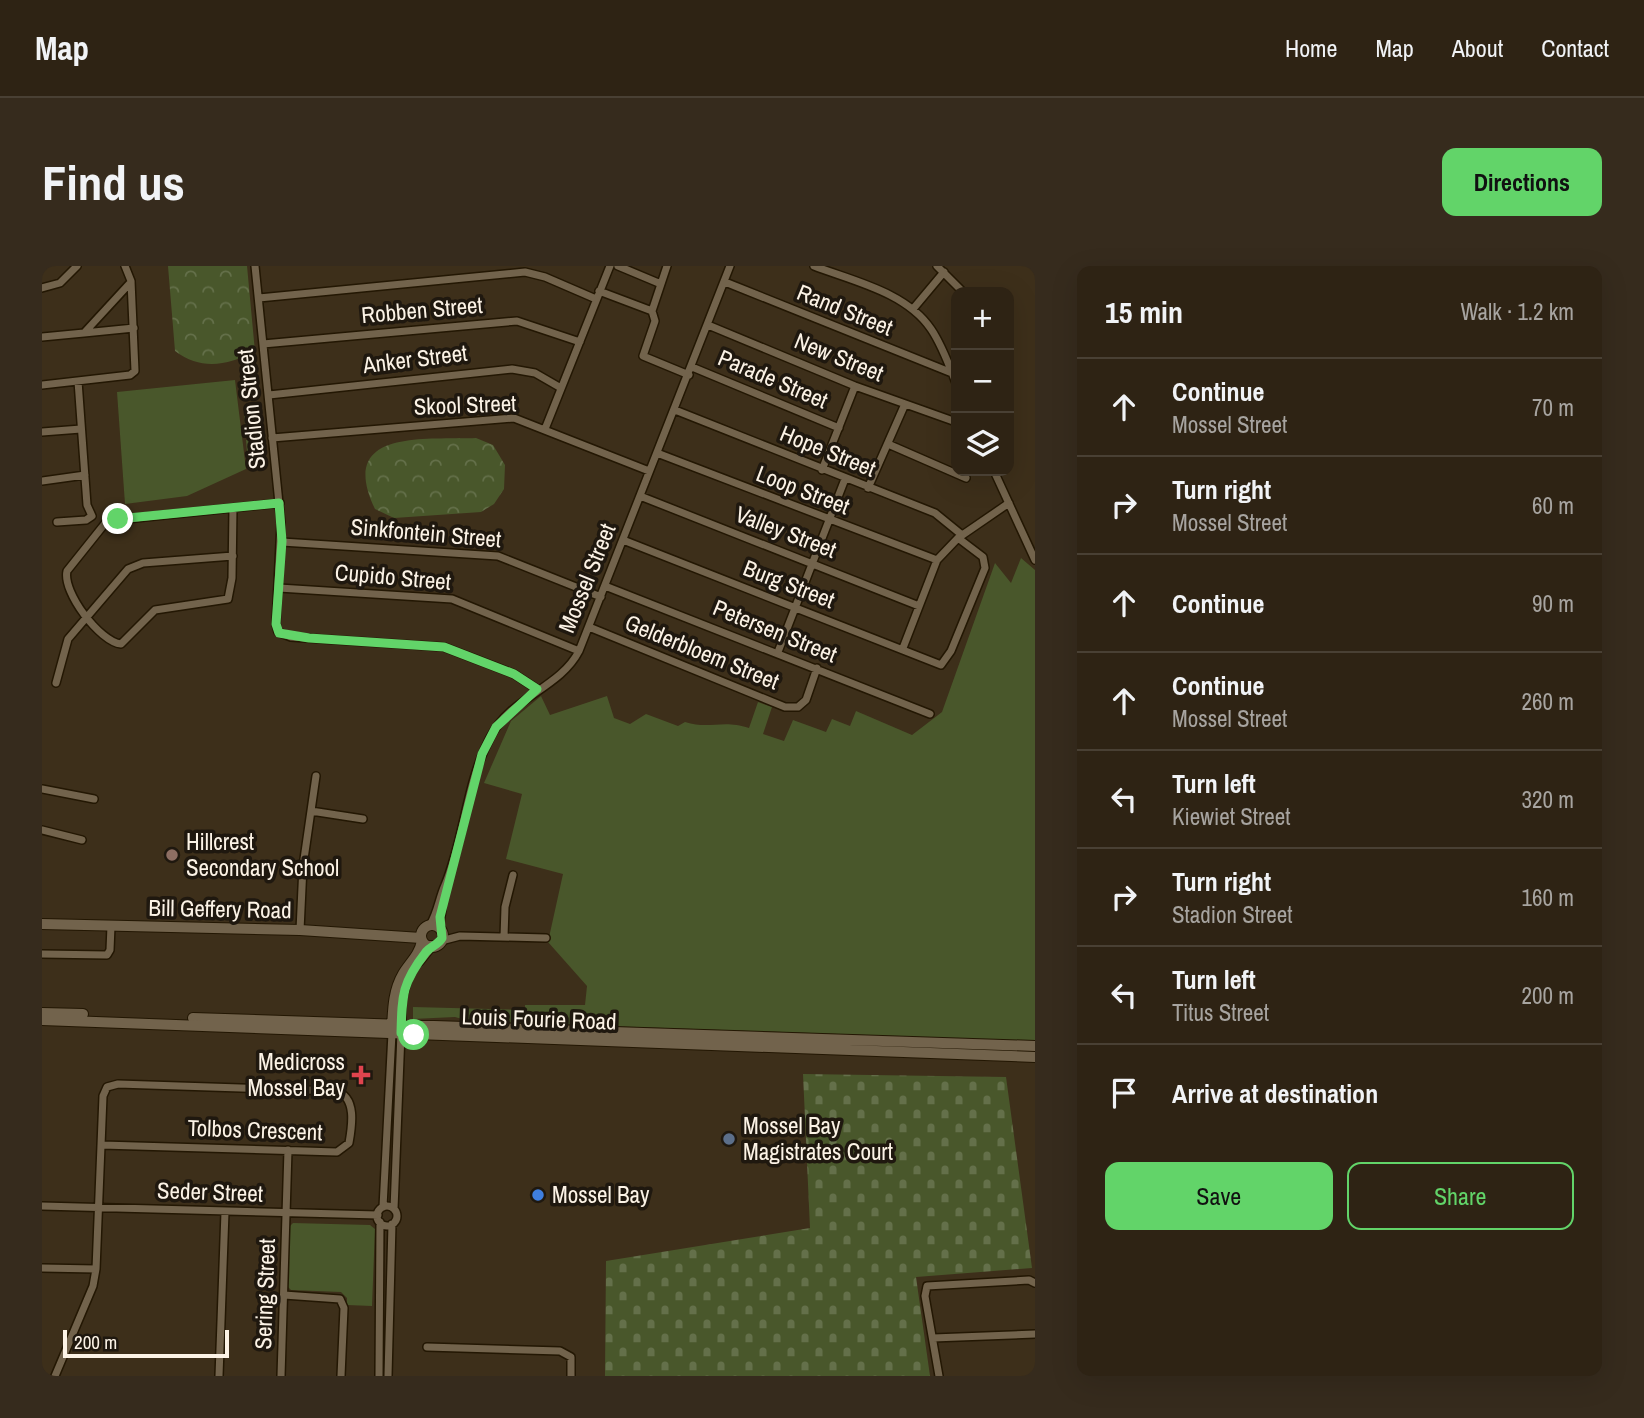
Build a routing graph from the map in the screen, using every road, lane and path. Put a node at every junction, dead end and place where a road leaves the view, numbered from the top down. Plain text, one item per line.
1 (77, 266) edge
2 (125, 266) edge
3 (256, 266) edge
4 (610, 266) edge
5 (618, 266) edge
6 (667, 266) edge
7 (730, 266) edge
8 (814, 266) edge
9 (937, 266) edge
10 (944, 272) junction
11 (131, 281) junction
12 (724, 282) junction
13 (662, 284) junction
14 (958, 287) edge
15 (42, 288) edge
16 (598, 295) junction
17 (258, 298) junction
18 (913, 309) junction
19 (652, 311) junction
20 (708, 326) junction
21 (134, 328) junction
22 (84, 333) junction
23 (42, 337) edge
24 (580, 342) junction
25 (263, 344) junction
26 (692, 367) junction
27 (951, 371) edge
28 (951, 373) edge
29 (689, 375) junction
30 (78, 381) junction
31 (42, 385) edge
32 (855, 386) junction
33 (561, 388) junction
34 (269, 396) junction
35 (905, 404) junction
36 (675, 410) junction
37 (951, 420) edge
38 (839, 428) junction
39 (81, 429) junction
40 (545, 429) junction
41 (42, 432) edge
42 (272, 438) junction
43 (888, 443) junction
44 (657, 453) junction
45 (822, 470) junction
46 (649, 471) junction
47 (85, 475) junction
48 (997, 476) edge
49 (966, 478) dead end
50 (845, 480) junction
51 (42, 481) edge
52 (869, 488) junction
53 (640, 496) junction
54 (279, 503) junction
55 (1009, 503) junction
56 (233, 508) junction
57 (92, 516) junction
58 (828, 520) junction
59 (107, 521) junction
60 (57, 522) dead end
61 (960, 537) junction
62 (623, 540) junction
63 (282, 541) junction
64 (233, 556) junction
65 (937, 560) junction
66 (1035, 560) edge
67 (813, 563) junction
68 (605, 586) junction
69 (279, 588) junction
70 (601, 597) junction
71 (919, 606) junction
72 (795, 607) junction
73 (86, 616) junction
74 (589, 626) junction
75 (903, 649) junction
76 (579, 651) junction
77 (778, 652) junction
78 (940, 665) joint
79 (817, 668) junction
80 (56, 683) dead end
81 (537, 689) junction
82 (930, 714) dead end
83 (316, 776) dead end
84 (42, 789) edge
85 (94, 799) dead end
86 (311, 811) junction
87 (363, 819) dead end
88 (42, 830) edge
89 (82, 839) dead end
90 (513, 876) dead end
91 (42, 924) edge
92 (111, 926) junction
93 (300, 930) junction
94 (431, 935) junction
95 (504, 937) junction
96 (546, 938) dead end
97 (42, 954) edge
98 (42, 1013) edge
99 (42, 1020) edge
100 (397, 1028) junction
101 (1035, 1046) edge
102 (1035, 1057) edge
103 (102, 1145) junction
104 (288, 1150) junction
105 (42, 1206) edge
106 (383, 1207) junction
107 (98, 1208) junction
108 (394, 1209) junction
109 (225, 1212) junction
110 (287, 1214) junction
111 (379, 1219) junction
112 (392, 1224) junction
113 (42, 1268) edge
114 (96, 1269) junction
115 (1032, 1282) edge
116 (284, 1295) junction
117 (1035, 1334) edge
118 (933, 1338) junction
119 (427, 1347) dead end
120 (55, 1376) edge
121 (219, 1376) edge
122 (281, 1376) edge
123 (341, 1376) edge
124 (379, 1376) edge
125 (388, 1376) edge
126 (571, 1376) edge
127 (939, 1376) edge

1 - 15 street
2 - 11 street
3 - 17 street, Stadion Street
4 - 16 street
5 - 13 street
6 - 13 street
7 - 12 street, Mossel Street
8 - 18 street
9 - 10 street
10 - 14 street
10 - 18 street
11 - 21 street
11 - 22 street
12 - 20 street, Mossel Street
12 - 28 street, Rand Street
13 - 19 street
16 - 17 street
16 - 19 street
16 - 24 street
17 - 25 street, Stadion Street
18 - 27 street
19 - 29 street
20 - 26 street, Mossel Street
20 - 32 street, New Street
21 - 22 street
21 - 30 street
22 - 23 street
24 - 25 street, Robben Street
24 - 33 street
25 - 34 street, Stadion Street
26 - 29 street, Mossel Street
26 - 38 street, Parade Street
29 - 36 street, Mossel Street
30 - 31 street
30 - 39 street
32 - 35 street, New Street
32 - 38 street
33 - 34 street, Anker Street
33 - 40 street
34 - 42 street, Stadion Street
35 - 37 street, New Street
35 - 43 street
36 - 44 street, Mossel Street
36 - 45 street, Hope Street
38 - 45 street
39 - 41 street
39 - 47 street
40 - 42 street, Skool Street
40 - 46 street, Skool Street
42 - 54 street, Stadion Street
43 - 49 street
43 - 52 street
44 - 46 street, Mossel Street
44 - 58 street, Loop Street
45 - 50 street, Hope Street
46 - 53 street, Mossel Street
47 - 51 street
47 - 57 street
48 - 55 street
50 - 52 street, Hope Street
50 - 58 street
52 - 61 street, Hope Street
53 - 62 street, Mossel Street
53 - 67 street, Valley Street
54 - 56 street
54 - 63 street, Stadion Street
55 - 61 street
55 - 66 street
56 - 59 street
56 - 64 street
57 - 59 street
57 - 60 street
58 - 65 street, Loop Street
58 - 67 street
59 - 73 street
61 - 65 street
61 - 78 street, Hope Street
62 - 68 street, Mossel Street
62 - 72 street, Burg Street
63 - 69 street, Stadion Street
63 - 70 street, Sinkfontein Street
64 - 73 street
64 - 73 street
65 - 71 street
67 - 71 street, Valley Street
67 - 72 street
68 - 70 street, Mossel Street
68 - 77 street, Petersen Street
69 - 76 street, Cupido Street
69 - 81 street, Stadion Street
70 - 74 street, Mossel Street
71 - 75 street
72 - 75 street, Burg Street
72 - 77 street
73 - 80 street
74 - 76 street, Mossel Street
74 - 79 street, Gelderbloem Street
75 - 78 street, Burg Street
76 - 81 street, Mossel Street
77 - 79 street, Petersen Street
79 - 82 street, Petersen Street
81 - 94 street, Mossel Street
83 - 86 street
84 - 85 street
86 - 87 street
86 - 93 street
88 - 89 street
90 - 95 street
91 - 92 main road, Bill Geffery Road
92 - 93 main road, Bill Geffery Road
92 - 97 street
93 - 94 main road, Bill Geffery Road
94 - 95 street
94 - 100 main road
95 - 96 street
98 - 100 main road, Louis Fourie Road
99 - 100 main road, Louis Fourie Road
100 - 101 main road, Louis Fourie Road
100 - 102 main road, Louis Fourie Road
100 - 106 street
100 - 108 street
103 - 104 street, Tolbos Crescent
103 - 104 street, Tolbos Crescent
103 - 107 street, Tolbos Crescent
104 - 110 street, Sering Street
105 - 107 street, Seder Street
106 - 108 street
106 - 111 street
107 - 109 street, Seder Street
107 - 114 street, Tolbos Crescent
108 - 112 street
109 - 110 street, Seder Street
109 - 121 street
110 - 111 street, Seder Street
110 - 116 street, Sering Street
111 - 112 street, Seder Street
111 - 124 street
112 - 125 street
113 - 114 street
114 - 120 street, Tolbos Crescent
115 - 118 street
116 - 122 street, Sering Street
116 - 123 street
117 - 118 street
118 - 127 street
119 - 126 street

